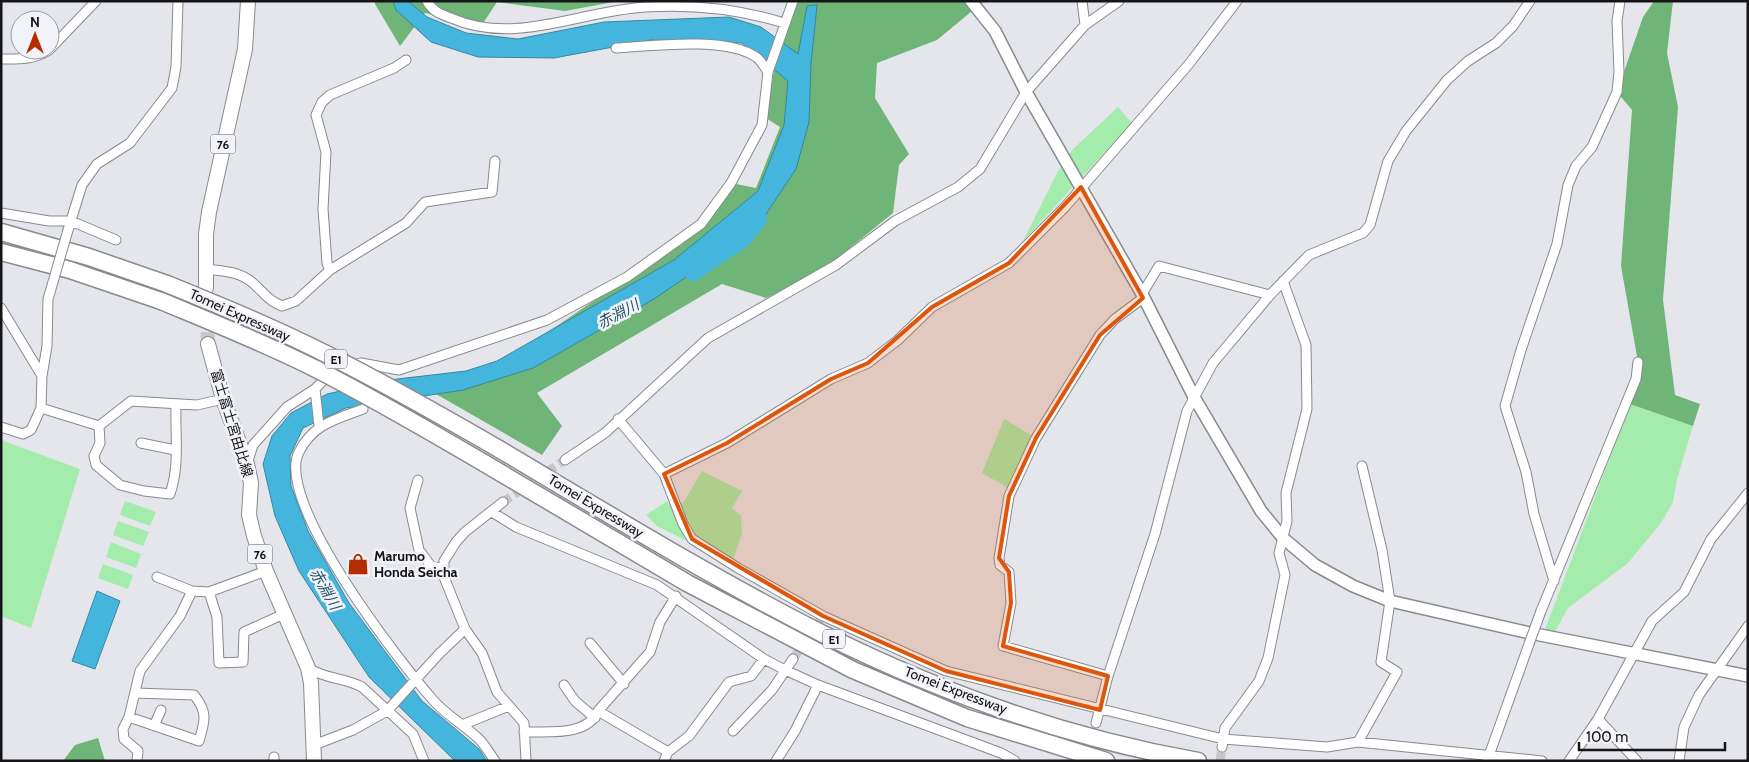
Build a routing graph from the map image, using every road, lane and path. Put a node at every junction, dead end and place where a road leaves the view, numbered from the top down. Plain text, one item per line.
1 (96, 1) edge
2 (178, 1) edge
3 (248, 1) edge
4 (427, 1) edge
5 (793, 1) edge
6 (971, 1) edge
7 (1082, 1) edge
8 (1119, 1) edge
9 (1237, 1) edge
10 (1530, 1) edge
11 (1620, 1) edge
12 (1085, 25) junction
13 (783, 28) junction
14 (60, 39) edge
15 (616, 48) dead end
16 (406, 60) dead end
17 (768, 72) junction
18 (1026, 92) junction
19 (495, 161) dead end
20 (1081, 187) junction
21 (1, 212) edge
22 (71, 221) junction
23 (1, 232) edge
24 (116, 240) dead end
25 (1, 252) edge
26 (205, 269) junction
27 (330, 270) junction
28 (1283, 281) junction
29 (206, 288) tunnel mouth
30 (1270, 295) junction
31 (1142, 296) junction
32 (1, 308) edge
33 (208, 344) tunnel mouth
34 (1638, 362) dead end
35 (42, 376) junction
36 (315, 389) junction
37 (1194, 397) junction
38 (223, 399) junction
39 (176, 405) junction
40 (41, 408) junction
41 (363, 409) dead end
42 (618, 419) junction
43 (99, 426) junction
44 (319, 426) junction
45 (1, 428) edge
46 (141, 443) dead end
47 (175, 450) junction
48 (565, 460) tunnel mouth
49 (247, 464) junction
50 (1362, 466) dead end
51 (664, 474) junction
52 (418, 480) dead end
53 (1748, 493) edge
54 (503, 502) tunnel mouth
55 (492, 512) junction
56 (1283, 538) junction
57 (444, 569) junction
58 (266, 571) junction
59 (157, 577) dead end
60 (1554, 581) junction
61 (192, 591) junction
62 (209, 592) junction
63 (676, 596) junction
64 (1390, 601) junction
65 (284, 614) junction
66 (1748, 626) edge
67 (465, 629) junction
68 (590, 643) dead end
69 (1632, 654) junction
70 (764, 659) junction
71 (793, 660) tunnel mouth
72 (308, 668) junction
73 (1716, 669) junction
74 (785, 670) junction
75 (1108, 676) junction
76 (1748, 676) edge
77 (416, 679) junction
78 (624, 684) junction
79 (564, 685) dead end
80 (818, 685) junction
81 (135, 693) junction
82 (509, 706) junction
83 (161, 710) dead end
84 (1100, 710) junction
85 (387, 711) junction
86 (597, 715) junction
87 (129, 718) junction
88 (1598, 719) junction
89 (1096, 723) dead end
90 (462, 725) junction
91 (154, 726) junction
92 (733, 731) dead end
93 (524, 732) junction
94 (1358, 742) junction
95 (1223, 743) junction
96 (314, 745) junction
97 (668, 752) junction
98 (1488, 758) edge
99 (137, 761) edge
100 (314, 761) edge
101 (424, 761) edge
102 (495, 761) edge
103 (526, 761) edge
104 (664, 761) edge
105 (776, 761) edge
106 (1016, 761) edge
107 (1106, 761) edge
108 (1198, 761) edge
109 (1542, 761) edge
110 (1569, 761) edge
111 (1636, 761) edge
112 (1679, 761) edge

1 - 14 street
2 - 22 street
3 - 26 main road, 76
4 - 13 street
5 - 13 street
6 - 18 street
7 - 12 street
8 - 12 street
9 - 20 street
10 - 28 street
11 - 60 street
12 - 18 street
13 - 17 street
15 - 17 street
16 - 27 street
17 - 36 street
18 - 20 street
18 - 42 street
19 - 27 street
20 - 31 street
20 - 51 street
21 - 22 street
22 - 24 street
22 - 35 street, bridge
23 - 108 highway, Tomei Expressway / E1, bridge
25 - 107 highway, Tomei Expressway / E1, bridge
26 - 27 street
26 - 29 main road, 76
28 - 30 street
28 - 56 street
30 - 31 street
30 - 37 street
31 - 37 street
31 - 75 street
32 - 35 street
33 - 38 main road, 富士富士宮由比線 / 76
34 - 60 street
35 - 40 street
36 - 44 street
36 - 49 street
37 - 56 street
37 - 75 street
38 - 39 street
38 - 49 main road, 富士富士宮由比線 / 76
39 - 43 street
39 - 47 street
40 - 43 street
40 - 45 street
41 - 44 street
42 - 48 street
42 - 51 street
43 - 47 street
44 - 77 street
46 - 47 street
49 - 58 main road, 富士富士宮由比線 / 76
50 - 64 street
51 - 84 street
52 - 57 street
53 - 69 street
54 - 55 street
55 - 57 street
55 - 63 street
56 - 64 street
56 - 95 street
57 - 67 street
58 - 62 street
58 - 65 main road, 富士富士宮由比線 / 76
59 - 61 street
60 - 98 street, bridge
61 - 62 street
61 - 81 street
62 - 65 street
63 - 70 street
63 - 78 street
64 - 69 street
64 - 94 street
65 - 72 main road, 富士富士宮由比線 / 76
66 - 73 street
67 - 77 street
67 - 82 street
68 - 78 street
69 - 73 street
69 - 88 street
70 - 74 street
70 - 97 street
71 - 74 street
72 - 85 street
72 - 96 main road, 富士富士宮由比線 / 76
73 - 76 street
73 - 112 street
74 - 80 street
74 - 92 street
75 - 84 street
77 - 85 street
77 - 90 street
78 - 86 street
79 - 86 street
80 - 105 street
80 - 106 street
81 - 87 street
81 - 91 street
82 - 90 street
82 - 93 street
83 - 91 street
84 - 89 street
84 - 95 street
85 - 96 street
85 - 101 street
86 - 93 street
86 - 97 street
87 - 91 street
87 - 99 street
88 - 110 street
88 - 111 street
90 - 102 street
93 - 103 street
94 - 95 street
94 - 98 street
96 - 100 main road, 富士富士宮由比線 / 76
97 - 104 street
98 - 109 street

